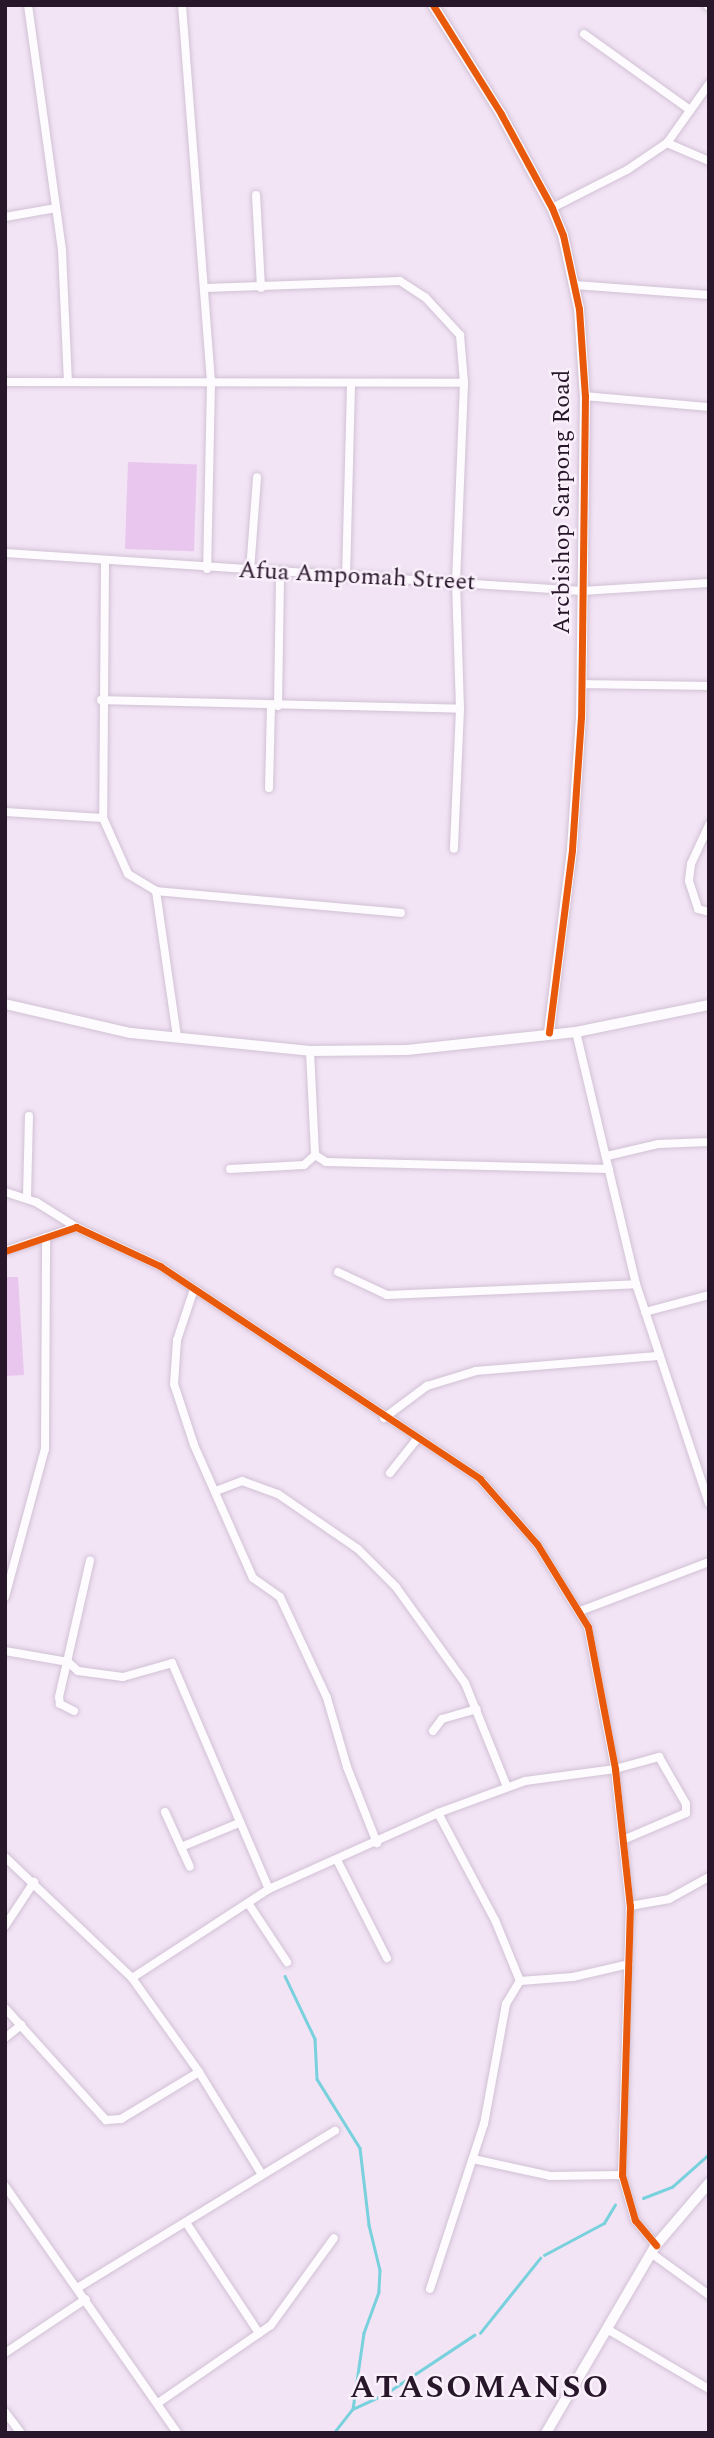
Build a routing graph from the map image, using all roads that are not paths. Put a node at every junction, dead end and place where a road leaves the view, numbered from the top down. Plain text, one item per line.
1 (28, 5) edge
2 (183, 5) edge
3 (433, 5) edge
4 (584, 34) dead end
5 (709, 84) edge
6 (690, 110) junction
7 (667, 143) junction
8 (709, 161) edge
9 (256, 195) dead end
10 (56, 208) junction
11 (552, 208) junction
12 (5, 217) edge
13 (575, 285) junction
14 (206, 288) junction
15 (261, 288) junction
16 (709, 295) edge
17 (5, 382) edge
18 (68, 382) junction
19 (211, 383) junction
20 (464, 383) junction
21 (351, 384) junction
22 (585, 396) junction
23 (709, 407) edge
24 (257, 477) dead end
25 (5, 553) edge
26 (105, 562) junction
27 (207, 569) junction
28 (250, 571) junction
29 (280, 573) junction
30 (346, 577) junction
31 (456, 582) junction
32 (709, 583) edge
33 (582, 591) junction
34 (582, 684) junction
35 (709, 686) edge
36 (101, 700) junction
37 (274, 706) junction
38 (460, 709) junction
39 (269, 788) dead end
40 (5, 812) edge
41 (103, 818) junction
42 (709, 825) edge
43 (454, 849) dead end
44 (156, 891) junction
45 (709, 912) edge
46 (401, 913) dead end
47 (5, 1003) edge
48 (709, 1005) edge
49 (576, 1032) junction
50 (549, 1033) junction
51 (177, 1035) junction
52 (310, 1051) junction
53 (29, 1116) dead end
54 (709, 1142) edge
55 (315, 1155) junction
56 (607, 1156) junction
57 (230, 1169) dead end
58 (609, 1169) junction
59 (5, 1192) edge
60 (27, 1197) junction
61 (76, 1227) junction
62 (46, 1237) junction
63 (5, 1251) edge
64 (338, 1272) dead end
65 (636, 1284) junction
66 (194, 1289) junction
67 (709, 1295) edge
68 (645, 1312) junction
69 (659, 1356) junction
70 (384, 1418) junction
71 (417, 1439) junction
72 (390, 1473) dead end
73 (216, 1490) junction
74 (709, 1503) edge
75 (90, 1560) dead end
76 (709, 1562) edge
77 (5, 1597) edge
78 (580, 1611) junction
79 (5, 1651) edge
80 (68, 1662) junction
81 (477, 1709) junction
82 (74, 1711) dead end
83 (433, 1731) dead end
84 (615, 1769) junction
85 (507, 1787) junction
86 (165, 1812) dead end
87 (438, 1813) junction
88 (239, 1822) junction
89 (623, 1840) junction
90 (377, 1843) junction
91 (181, 1847) junction
92 (5, 1857) edge
93 (338, 1862) junction
94 (190, 1867) dead end
95 (709, 1877) edge
96 (34, 1882) junction
97 (269, 1889) junction
98 (248, 1903) junction
99 (630, 1906) junction
100 (5, 1926) edge
101 (387, 1958) dead end
102 (287, 1962) dead end
103 (629, 1964) junction
104 (132, 1978) junction
105 (520, 1981) junction
106 (5, 2008) edge
107 (21, 2025) junction
108 (5, 2038) edge
109 (199, 2072) junction
110 (335, 2131) dead end
111 (473, 2159) junction
112 (261, 2173) junction
113 (622, 2175) junction
114 (709, 2182) edge
115 (5, 2186) edge
116 (15, 2197) junction
117 (5, 2203) edge
118 (187, 2224) junction
119 (334, 2238) dead end
120 (654, 2249) junction
121 (79, 2287) junction
122 (429, 2290) dead end
123 (709, 2295) edge
124 (86, 2299) junction
125 (607, 2329) junction
126 (259, 2333) junction
127 (5, 2353) edge
128 (709, 2389) edge
129 (159, 2403) junction
130 (5, 2412) edge
131 (21, 2433) edge
132 (177, 2433) edge
133 (546, 2433) edge

1 - 10 street
2 - 14 street
3 - 11 street, Arcbishop Sarpong Road
4 - 6 street
5 - 6 street
6 - 7 street
7 - 8 street
7 - 11 street
9 - 15 street
10 - 12 street
10 - 18 street
11 - 13 street, Arcbishop Sarpong Road
13 - 16 street
13 - 22 street, Arcbishop Sarpong Road
14 - 15 street
14 - 19 street
15 - 20 street
17 - 18 street
18 - 19 street
19 - 21 street
19 - 27 street
20 - 21 street
20 - 31 street
21 - 30 street
22 - 23 street
22 - 33 street, Arcbishop Sarpong Road
24 - 28 street
25 - 26 street, Afua Ampomah Street
26 - 27 street, Afua Ampomah Street
26 - 36 street
27 - 28 street, Afua Ampomah Street
28 - 29 street, Afua Ampomah Street
29 - 30 street, Afua Ampomah Street
29 - 37 street
30 - 31 street, Afua Ampomah Street
31 - 33 street, Afua Ampomah Street
31 - 38 street
32 - 33 street, Afua Ampomah Street
33 - 34 street, Arcbishop Sarpong Road
34 - 35 street
34 - 50 street, Arcbishop Sarpong Road
36 - 37 street
36 - 41 street
37 - 38 street
37 - 39 street
38 - 43 street
40 - 41 street
41 - 44 street
42 - 45 street
44 - 46 street
44 - 51 street
47 - 51 street
48 - 49 street
49 - 50 street
49 - 56 street
50 - 52 street
51 - 52 street
52 - 55 street
53 - 60 street
54 - 56 street
55 - 57 street
55 - 58 street
56 - 58 street
58 - 65 street
59 - 60 street
60 - 61 street
61 - 62 street
61 - 66 street
62 - 63 street
62 - 77 street
64 - 65 street
65 - 68 street
66 - 70 street
66 - 73 street
67 - 68 street
68 - 69 street
69 - 70 street
69 - 74 street
70 - 71 street
71 - 72 street
71 - 78 street
73 - 81 street
73 - 90 street
75 - 80 street
76 - 78 street
78 - 84 street
79 - 80 street
80 - 82 street
80 - 88 street
81 - 83 street
81 - 85 street
84 - 85 street
84 - 89 street
84 - 89 street
85 - 87 street
86 - 91 street
87 - 90 street
87 - 105 street
88 - 91 street
88 - 97 street
89 - 99 street
90 - 93 street
91 - 94 street
92 - 96 street
93 - 97 street
93 - 101 street
95 - 99 street
96 - 100 street
96 - 104 street
97 - 98 street
98 - 102 street
98 - 104 street
99 - 103 street
103 - 105 street
103 - 113 street
104 - 109 street
105 - 111 street
106 - 107 street
107 - 108 street
107 - 109 street
109 - 112 street
110 - 112 street
111 - 113 street
111 - 122 street
112 - 118 street
113 - 120 street
114 - 120 street
115 - 116 street
116 - 117 street
116 - 121 street
118 - 121 street
118 - 126 street
119 - 126 street
120 - 123 street
120 - 125 street
121 - 124 street
124 - 127 street
124 - 129 street
125 - 128 street
125 - 133 street
126 - 129 street
129 - 132 street
130 - 131 street

